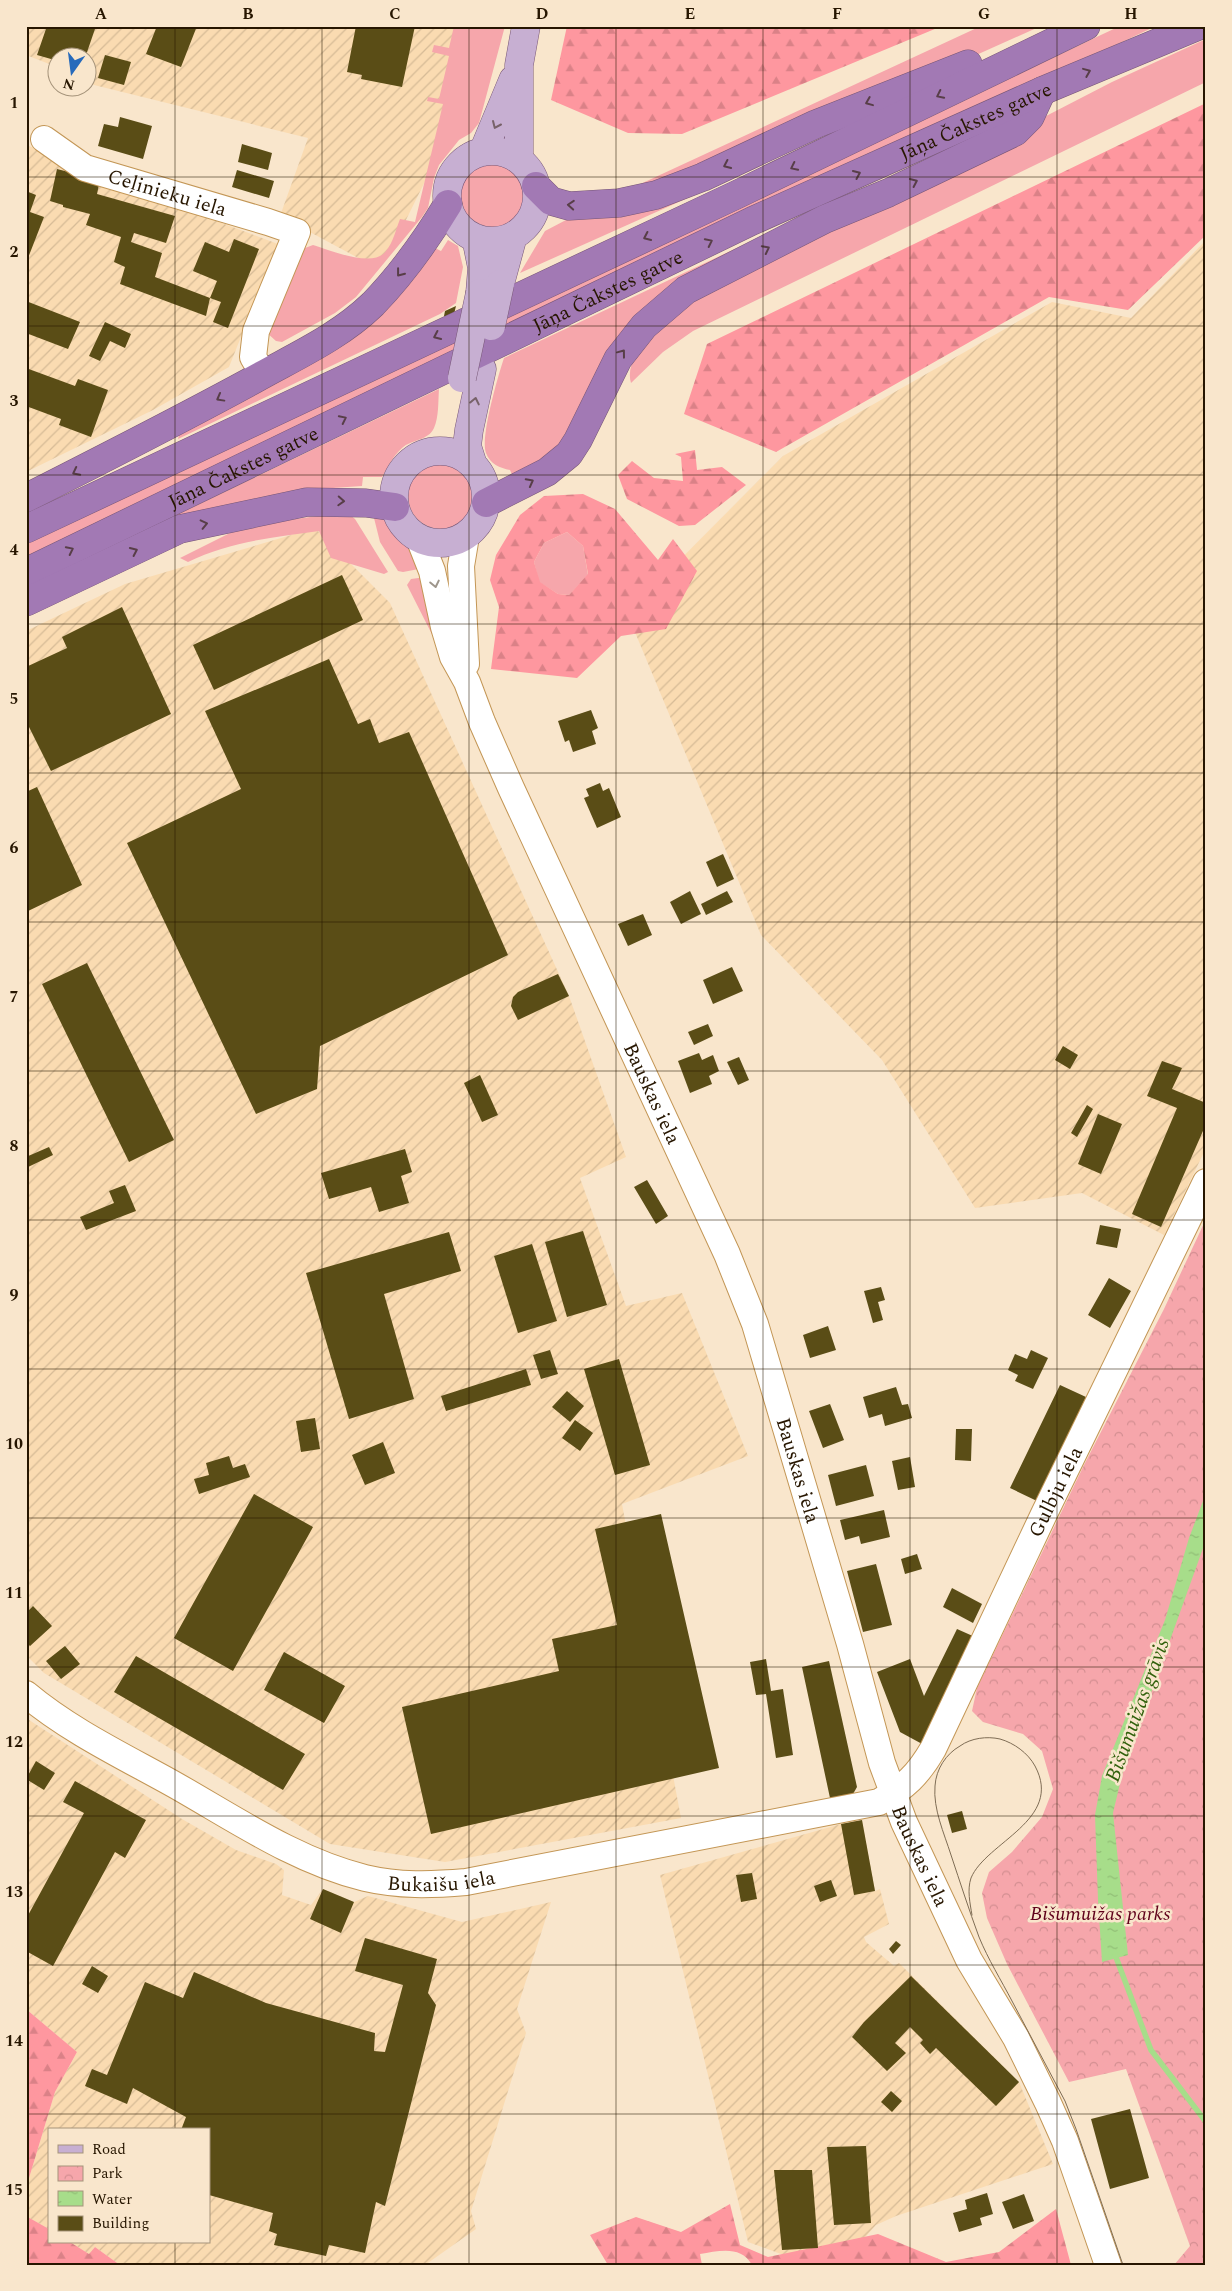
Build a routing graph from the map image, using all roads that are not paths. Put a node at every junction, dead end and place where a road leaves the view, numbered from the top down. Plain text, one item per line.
1 (526, 26) edge
2 (1086, 26) edge
3 (1198, 26) edge
4 (1015, 58) junction
5 (519, 65) junction
6 (1042, 91) junction
7 (44, 139) dead end
8 (483, 152) junction
9 (519, 160) junction
10 (536, 186) junction
11 (448, 204) junction
12 (513, 236) junction
13 (476, 238) junction
14 (490, 288) junction
15 (263, 374) junction
16 (472, 374) junction
17 (436, 452) junction
18 (473, 465) junction
19 (26, 498) edge
20 (486, 504) junction
21 (395, 506) junction
22 (26, 529) edge
23 (466, 536) junction
24 (419, 538) junction
25 (26, 572) edge
26 (26, 602) edge
27 (467, 682) junction
28 (1206, 1182) edge
29 (26, 1694) edge
30 (895, 1793) junction
31 (1108, 2265) edge

1 - 5 main road
2 - 4 highway, Jāņa Čakstes gatve
6 -> 3 highway, Jāņa Čakstes gatve
4 -> 10 highway
4 -> 22 highway, Jāņa Čakstes gatve
5 -> 8 main road
5 - 9 main road
20 -> 6 highway
25 -> 6 highway, Jāņa Čakstes gatve
7 - 15 street, Ceļinieku iela
8 - 9 main road
8 - 11 main road
9 - 10 main road
10 - 12 main road
11 - 13 main road
11 -> 15 highway
12 - 13 main road
12 - 14 main road
13 - 14 main road
14 - 16 main road, bridge
15 -> 19 highway
16 - 17 main road
18 -> 16 main road
17 - 18 main road
17 - 21 main road
18 - 20 main road
20 - 23 main road
21 - 24 main road
26 -> 21 highway
23 - 24 main road
23 - 27 street
24 -> 27 street
27 - 30 street, Bauskas iela
28 - 30 street, Gulbju iela
29 - 30 street, Bukaišu iela
30 - 31 street, Bauskas iela

